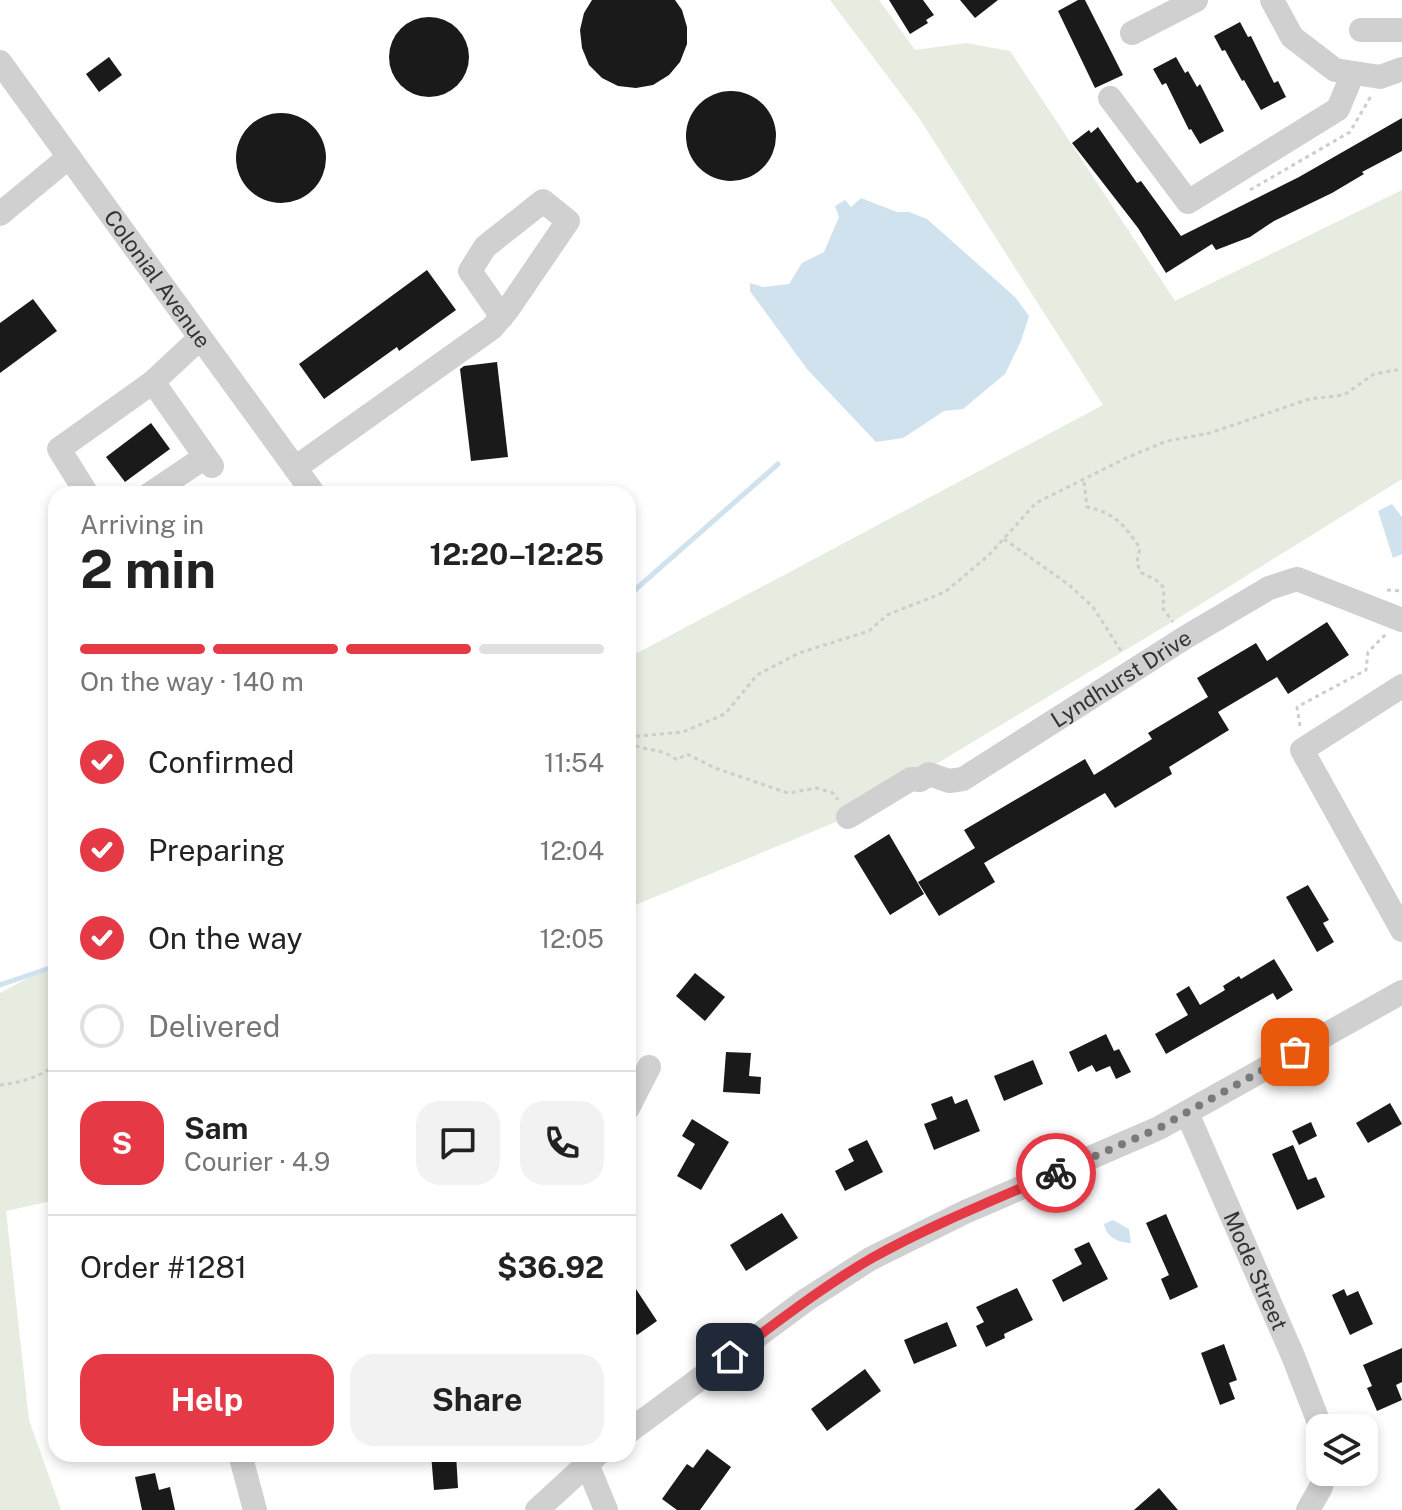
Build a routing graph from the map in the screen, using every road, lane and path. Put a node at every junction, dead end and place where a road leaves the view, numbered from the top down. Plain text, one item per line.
1 (1196, 0) edge
2 (1272, 0) edge
3 (1361, 30) dead end
4 (1402, 30) edge
5 (1132, 33) dead end
6 (0, 62) edge
7 (1402, 69) edge
8 (1353, 73) junction
9 (1110, 98) dead end
10 (69, 157) junction
11 (0, 214) edge
12 (502, 317) junction
13 (200, 338) junction
14 (1402, 369) edge
15 (153, 382) junction
16 (1084, 480) junction
17 (305, 485) edge
18 (82, 486) edge
19 (164, 486) edge
20 (1004, 539) junction
21 (1387, 590) dead end
22 (1402, 591) edge
23 (1401, 620) edge
24 (1186, 637) junction
25 (1134, 670) junction
26 (1402, 686) edge
27 (636, 736) edge
28 (636, 747) edge
29 (1302, 750) junction
30 (848, 817) joint
31 (1402, 930) edge
32 (1402, 992) edge
33 (649, 1067) dead end
34 (48, 1070) edge
35 (0, 1085) edge
36 (636, 1092) edge
37 (1187, 1113) junction
38 (1316, 1414) edge
39 (636, 1426) edge
40 (242, 1462) edge
41 (584, 1462) edge
42 (591, 1462) edge
43 (1321, 1486) edge
44 (255, 1510) edge
45 (537, 1510) edge
46 (606, 1510) edge
47 (1308, 1510) edge

1 - 5 street
2 - 8 street
3 - 4 street
6 - 10 street, Colonial Avenue
7 - 8 street
8 - 9 street
10 - 11 street
10 - 13 street, Colonial Avenue
12 - 12 street
12 - 17 street
13 - 15 street
13 - 17 street, Colonial Avenue
14 - 16 path
15 - 18 street
15 - 19 street
16 - 20 path
16 - 24 path
20 - 25 path
20 - 27 path
21 - 22 path
23 - 24 street, Lyndhurst Drive
23 - 29 path
24 - 25 street, Lyndhurst Drive
25 - 30 street, Lyndhurst Drive
26 - 29 street
28 - 30 path
29 - 31 street
32 - 37 street
33 - 36 street
34 - 35 path
37 - 38 street, Mode Street
37 - 39 street
40 - 44 street
41 - 45 street
42 - 46 street
43 - 47 street

